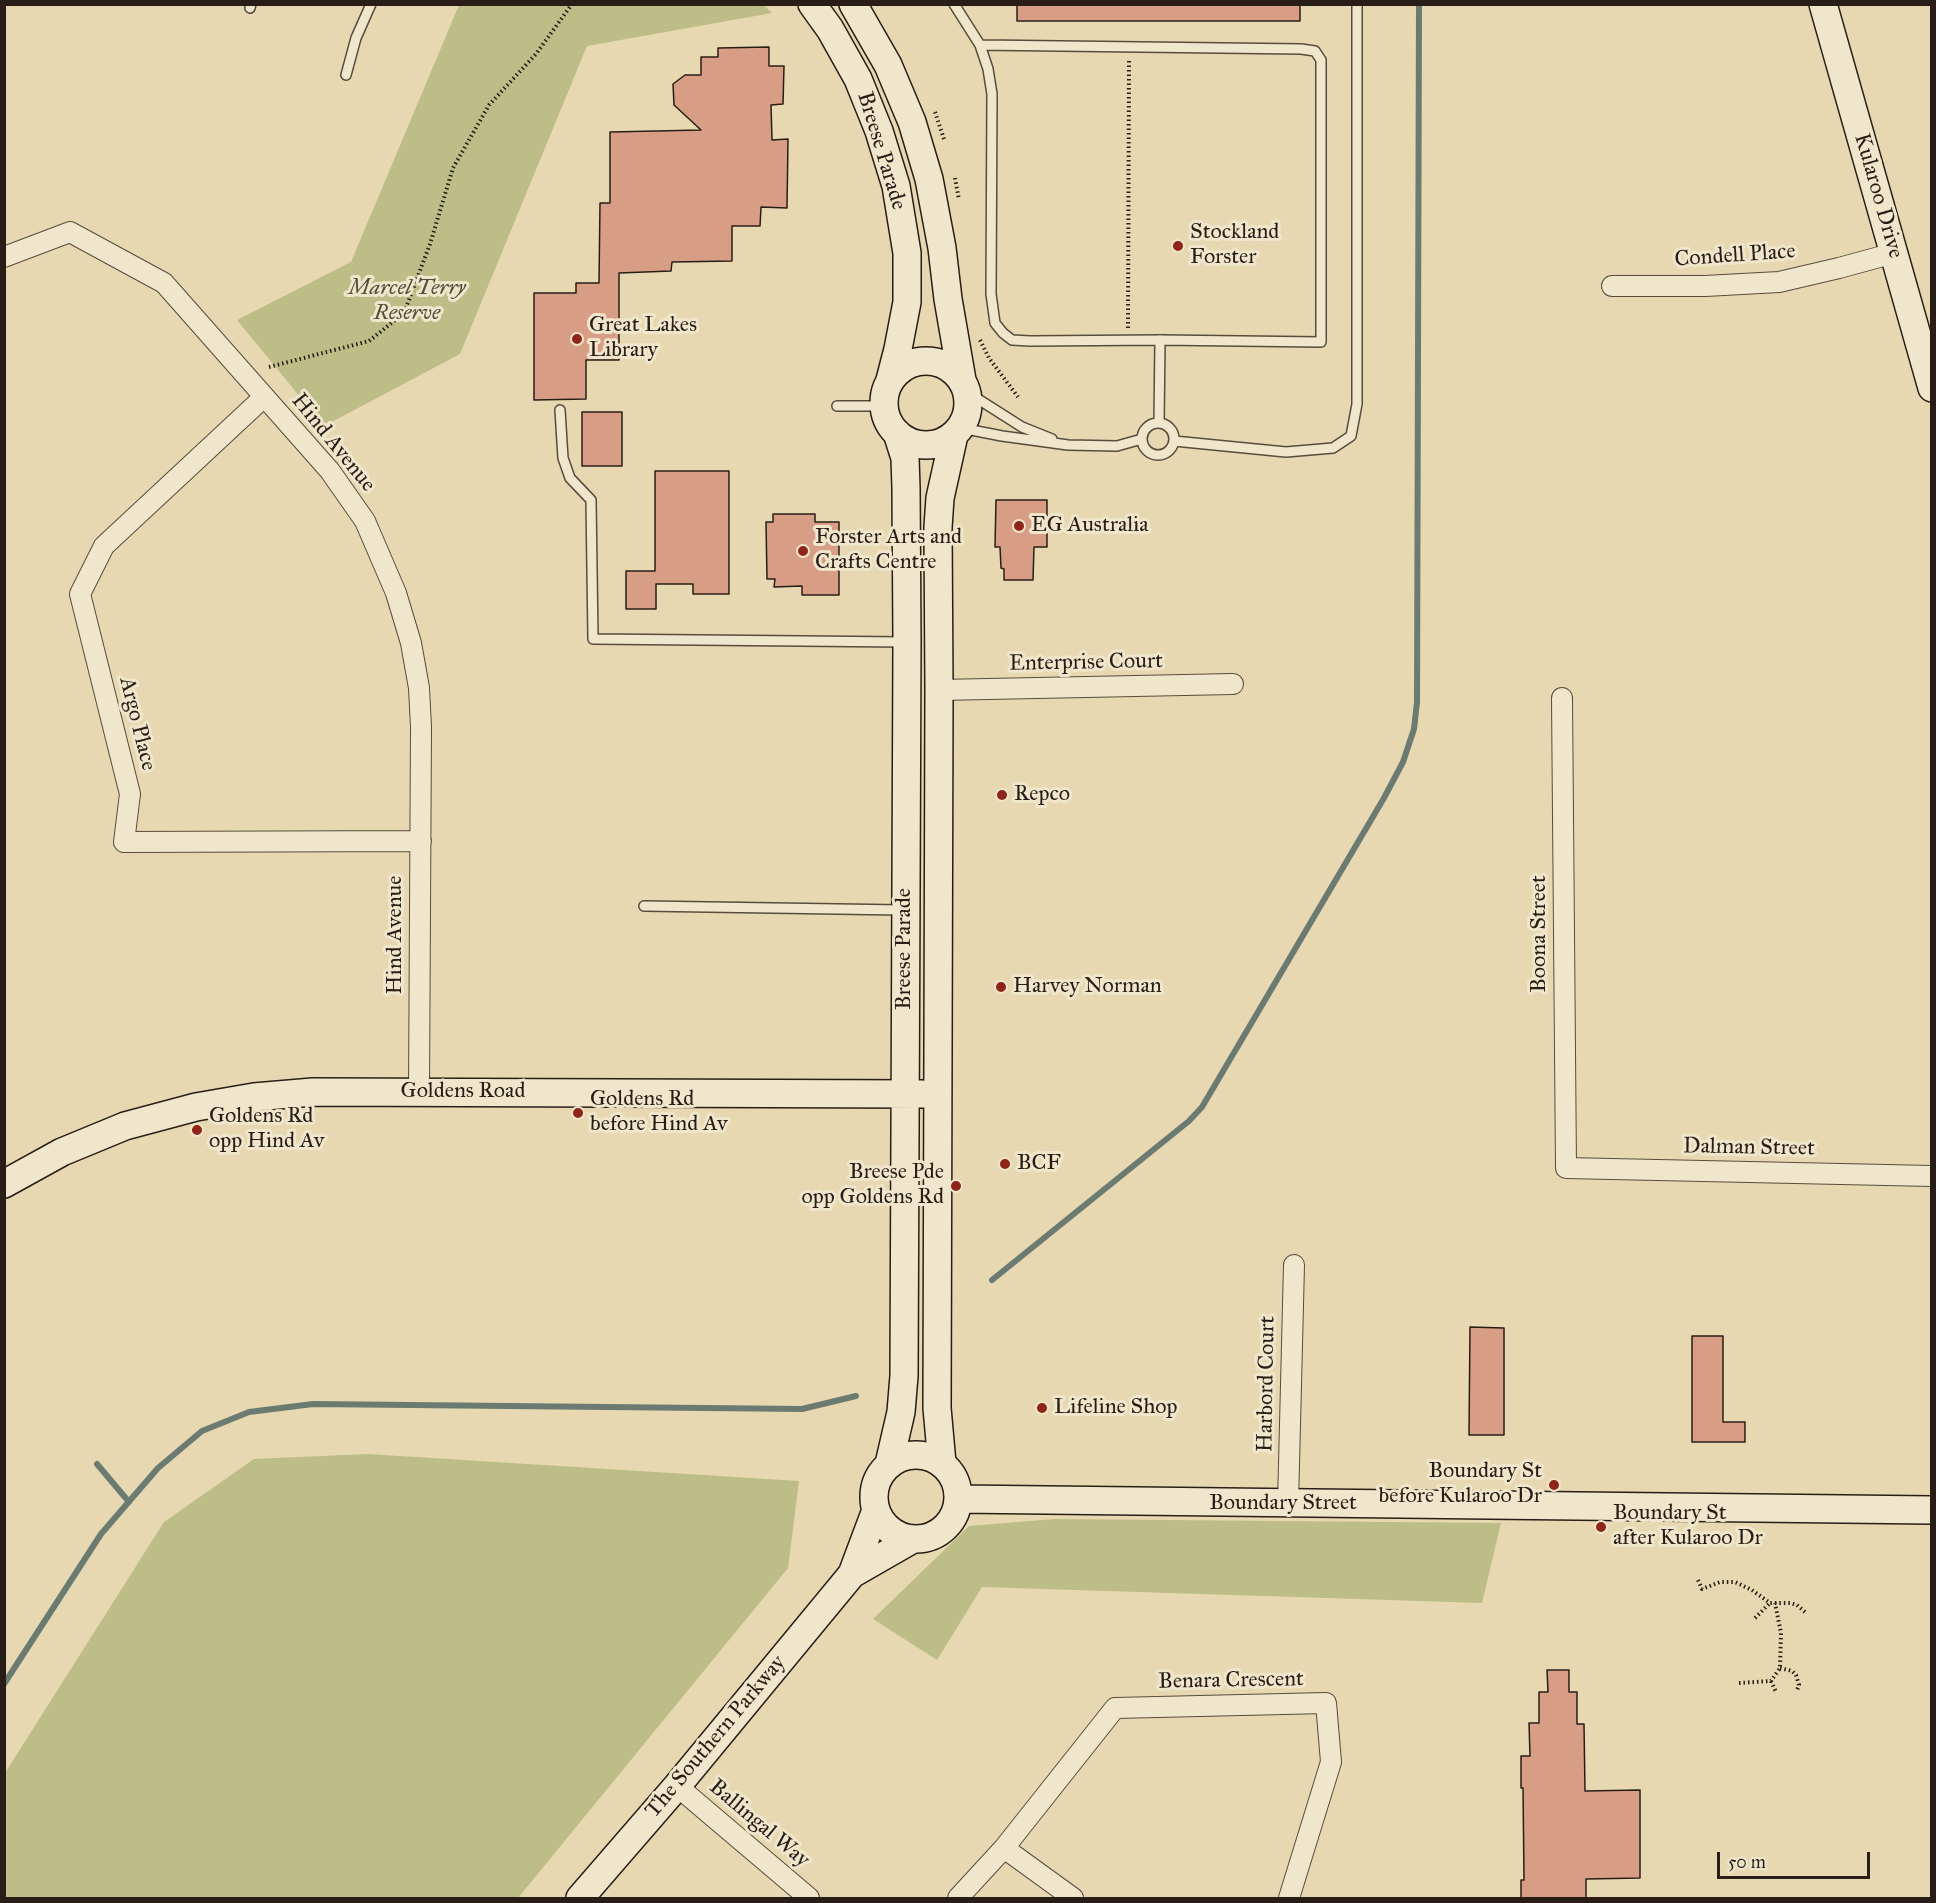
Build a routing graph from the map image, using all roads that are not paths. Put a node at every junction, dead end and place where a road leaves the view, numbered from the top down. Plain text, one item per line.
1 (371, 4) edge
2 (812, 4) edge
3 (853, 4) edge
4 (954, 4) edge
5 (964, 4) edge
6 (1357, 4) edge
7 (1823, 4) edge
8 (964, 22) junction
9 (980, 45) junction
10 (346, 75) dead end
11 (1894, 252) junction
12 (4, 257) edge
13 (1612, 286) dead end
14 (1160, 340) junction
15 (890, 380) junction
16 (965, 386) junction
17 (1932, 388) edge
18 (264, 398) junction
19 (837, 406) dead end
20 (884, 406) junction
21 (560, 410) dead end
22 (1160, 423) junction
23 (958, 431) junction
24 (897, 433) junction
25 (1142, 439) junction
26 (1174, 441) junction
27 (1068, 445) junction
28 (907, 642) junction
29 (1233, 684) dead end
30 (939, 690) junction
31 (1562, 699) dead end
32 (420, 841) junction
33 (644, 906) dead end
34 (906, 910) junction
35 (419, 1092) junction
36 (904, 1094) junction
37 (938, 1095) junction
38 (1566, 1168) joint
39 (1932, 1176) edge
40 (4, 1184) edge
41 (1294, 1265) dead end
42 (942, 1463) junction
43 (889, 1464) junction
44 (958, 1499) junction
45 (1288, 1504) junction
46 (876, 1510) junction
47 (1932, 1510) edge
48 (913, 1539) junction
49 (852, 1574) junction
50 (677, 1785) junction
51 (1004, 1848) junction
52 (580, 1899) edge
53 (810, 1899) edge
54 (958, 1899) edge
55 (1073, 1899) edge
56 (1289, 1899) edge

1 - 10 lane
2 - 15 main road, Breese Parade
3 - 16 main road, Breese Parade
4 - 8 lane
5 - 8 lane
6 - 26 lane
7 - 11 main road, Kularoo Drive
8 - 9 lane
9 - 14 lane
9 - 14 lane
11 - 13 street, Condell Place
11 - 17 main road, Kularoo Drive
12 - 18 street, Hind Avenue
14 - 22 lane
15 - 16 main road
15 - 20 main road
16 - 23 main road
16 - 27 lane
18 - 32 street, Hind Avenue
18 - 32 street, Argo Place
19 - 20 lane
20 - 24 main road
21 - 28 lane
22 - 25 lane
22 - 26 lane
23 - 24 main road
23 - 27 lane
23 - 30 main road, Breese Parade
24 - 28 main road, Breese Parade
25 - 26 lane
25 - 27 lane
28 - 34 main road, Breese Parade
29 - 30 street, Enterprise Court
30 - 37 main road, Breese Parade
31 - 38 street, Boona Street
32 - 35 street, Hind Avenue
33 - 34 lane
34 - 36 main road, Breese Parade
35 - 36 main road, Goldens Road
35 - 40 main road, Goldens Road
36 - 37 main road, Goldens Road
36 - 43 main road, Breese Parade
37 - 42 main road, Breese Parade
38 - 39 street, Dalman Street
41 - 45 street, Harbord Court
42 - 43 main road
42 - 44 main road
43 - 46 main road
44 - 45 main road, Boundary Street
44 - 48 main road
45 - 47 main road, Boundary Street
46 - 48 main road
46 - 49 main road, The Southern Parkway
48 - 49 main road, The Southern Parkway
49 - 50 main road, The Southern Parkway
50 - 52 main road, The Southern Parkway
50 - 53 street, Ballingal Way
51 - 54 street
51 - 55 street
51 - 56 street, Benara Crescent

